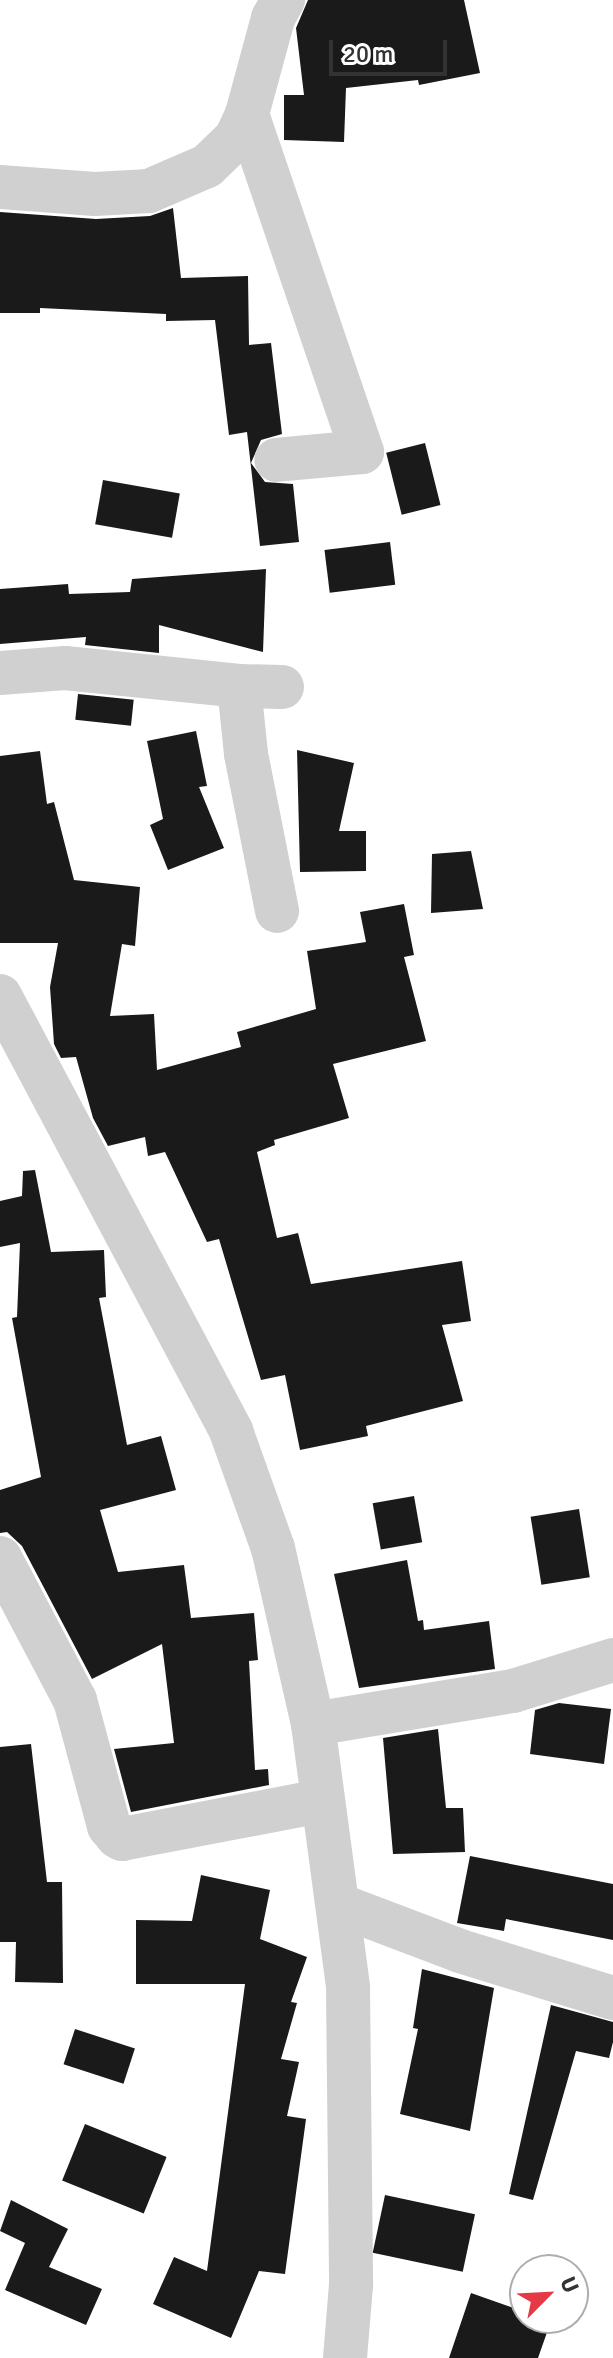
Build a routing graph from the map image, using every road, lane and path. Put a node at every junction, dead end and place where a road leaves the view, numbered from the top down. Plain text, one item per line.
1 (283, 0) edge
2 (247, 114) junction
3 (0, 187) edge
4 (276, 460) dead end
5 (0, 673) edge
6 (239, 686) junction
7 (282, 687) dead end
8 (277, 911) dead end
9 (5, 1017) edge
10 (0, 1558) edge
11 (613, 1660) edge
12 (313, 1724) junction
13 (321, 1801) junction
14 (339, 1905) junction
15 (613, 1998) edge
16 (345, 2358) edge

1 - 2 street
2 - 3 street
2 - 4 street
5 - 6 street
6 - 7 street
6 - 8 street
9 - 12 street
10 - 13 street
11 - 12 street
12 - 13 street
13 - 14 street
14 - 15 street
14 - 16 street

